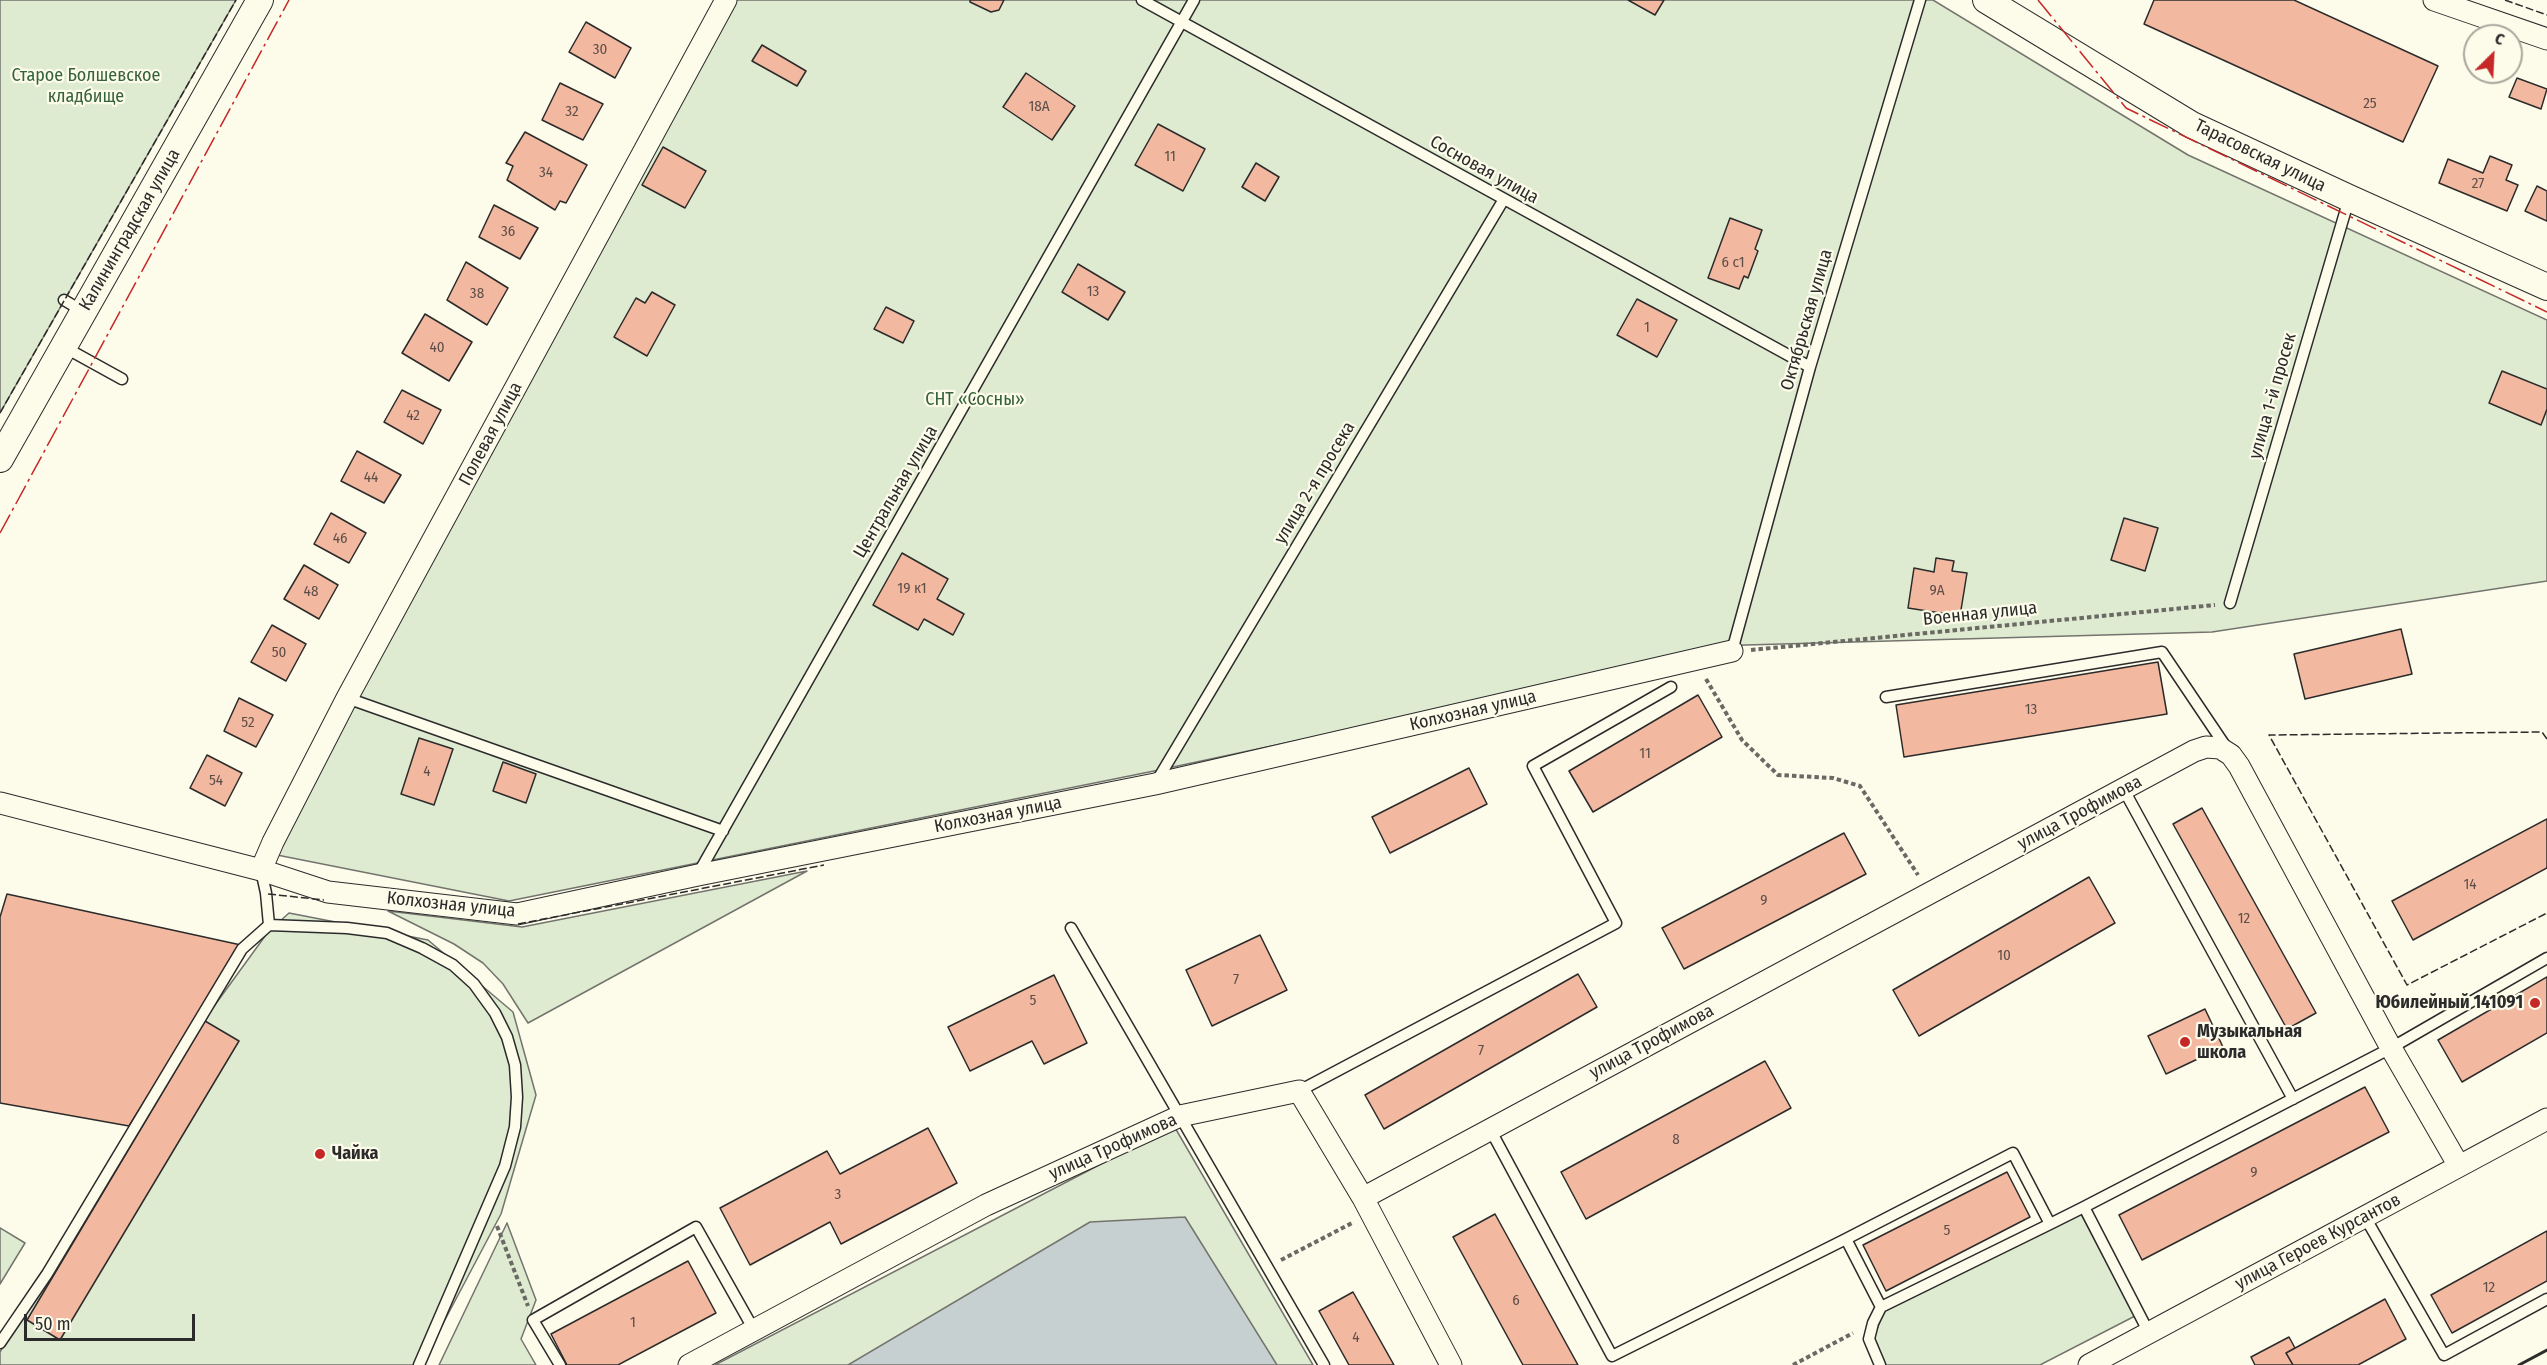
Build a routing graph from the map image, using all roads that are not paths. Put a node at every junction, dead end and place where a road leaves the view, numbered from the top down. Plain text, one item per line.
1 (260, 0) edge
2 (726, 0) edge
3 (1142, 0) edge
4 (1194, 0) edge
5 (1920, 0) edge
6 (1986, 0) edge
7 (2002, 0) edge
8 (2434, 0) edge
9 (1181, 22) junction
10 (2030, 27) junction
11 (2547, 39) edge
12 (2349, 198) junction
13 (1504, 199) junction
14 (2547, 287) edge
15 (64, 347) junction
16 (1810, 367) junction
17 (122, 380) dead end
18 (0, 459) edge
19 (2230, 603) road end
20 (1732, 651) joint
21 (1671, 687) road end
22 (1886, 697) dead end
23 (347, 698) junction
24 (2231, 755) junction
25 (1155, 784) junction
26 (2124, 790) junction
27 (0, 803) edge
28 (723, 831) junction
29 (261, 870) junction
30 (698, 875) junction
31 (269, 925) junction
32 (1071, 928) dead end
33 (2547, 958) edge
34 (2391, 1048) junction
35 (1299, 1091) junction
36 (2293, 1099) junction
37 (1180, 1116) junction
38 (2547, 1119) edge
39 (1490, 1130) junction
40 (2459, 1166) junction
41 (1363, 1198) junction
42 (2084, 1207) junction
43 (2365, 1217) junction
44 (2050, 1224) junction
45 (1846, 1239) junction
46 (2547, 1299) edge
47 (1881, 1307) junction
48 (754, 1330) junction
49 (2149, 1333) junction
50 (0, 1343) edge
51 (419, 1365) edge
52 (560, 1365) edge
53 (689, 1365) edge
54 (1324, 1365) edge
55 (1451, 1365) edge
56 (1880, 1365) edge
57 (2089, 1365) edge

1 - 15 street, Калининградская улица
2 - 23 street, Полевая улица
3 - 9 lane, Сосновая улица
4 - 9 lane, Центральная улица
5 - 16 lane, Октябрьская улица
6 - 10 street, Тарасовская улица
7 - 10 lane
8 - 11 street
9 - 13 lane, Сосновая улица
9 - 28 lane, Центральная улица
10 - 12 street, Тарасовская улица
12 - 14 street, Тарасовская улица
12 - 19 lane, улица 1-й просек
13 - 16 lane, Сосновая улица
13 - 25 lane, улица 2-я просека
15 - 17 lane
15 - 18 street, Калининградская улица
16 - 20 lane, Октябрьская улица
20 - 25 street, Колхозная улица
21 - 35 lane
22 - 24 lane
23 - 28 lane
23 - 29 street, Полевая улица
24 - 26 street, улица Трофимова
24 - 34 street
25 - 30 street, Колхозная улица
26 - 36 lane
26 - 39 street, улица Трофимова
27 - 29 street, Колхозная улица
28 - 30 lane, Центральная улица
29 - 30 street, Колхозная улица
29 - 31 lane
31 - 50 lane
31 - 51 lane
32 - 37 lane
33 - 34 lane
34 - 36 lane
34 - 40 street
35 - 37 street, улица Трофимова
35 - 41 street
36 - 42 lane
37 - 48 street, улица Трофимова
37 - 54 lane
38 - 40 street, улица Героев Курсантов
39 - 41 street, улица Трофимова
39 - 45 lane
40 - 43 street, улица Героев Курсантов
41 - 55 street
42 - 44 lane
42 - 49 lane
43 - 46 lane
43 - 49 street, улица Героев Курсантов
44 - 45 lane
44 - 47 lane
45 - 47 lane
47 - 56 lane
48 - 52 lane
48 - 53 street, улица Трофимова
49 - 57 street, улица Героев Курсантов

